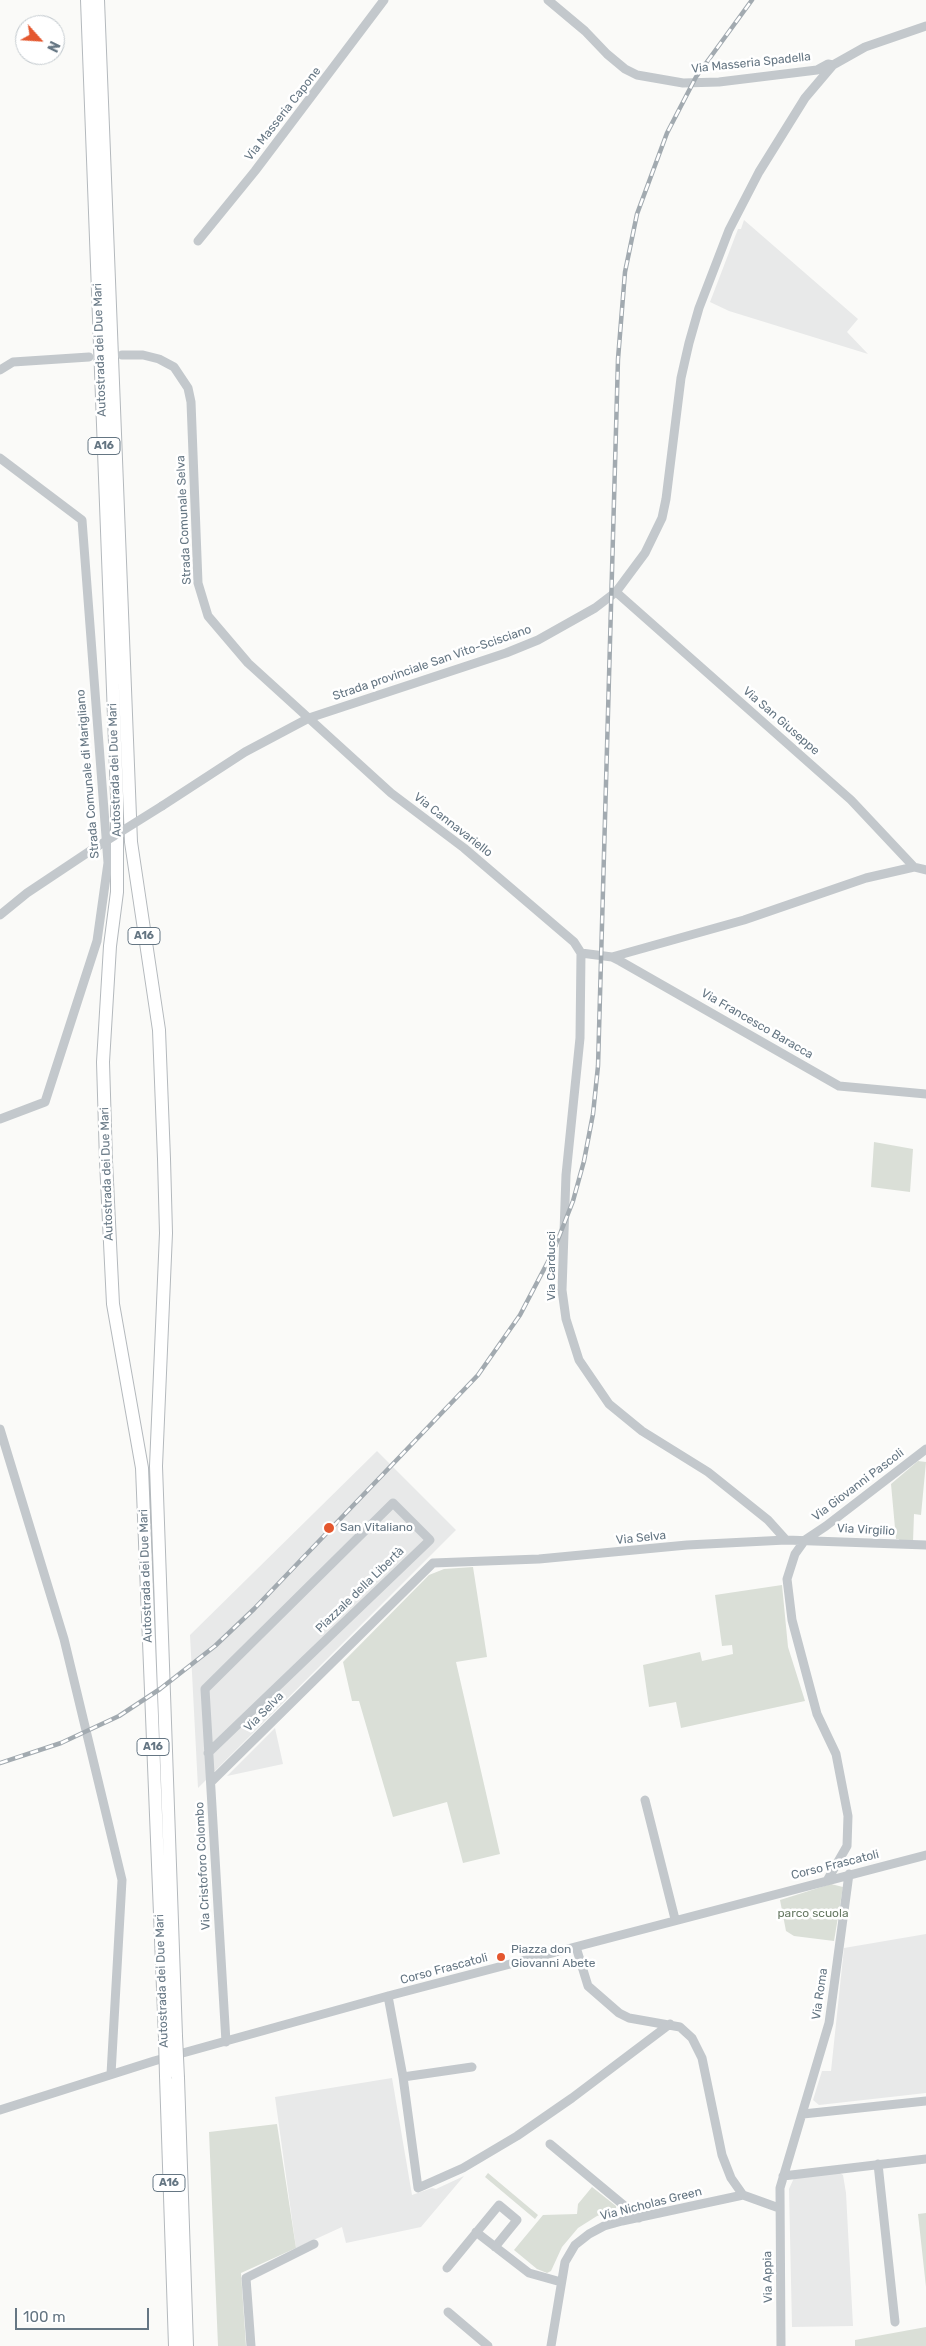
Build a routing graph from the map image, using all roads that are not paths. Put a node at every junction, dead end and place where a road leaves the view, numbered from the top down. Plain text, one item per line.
1 (86, 0) edge
2 (98, 0) edge
3 (384, 0) edge
4 (548, 0) edge
5 (926, 26) edge
6 (833, 65) junction
7 (198, 241) dead end
8 (122, 355) dead end
9 (90, 357) dead end
10 (0, 370) edge
11 (0, 458) edge
12 (616, 592) junction
13 (308, 718) junction
14 (914, 867) junction
15 (926, 870) edge
16 (0, 915) edge
17 (581, 953) junction
18 (612, 957) junction
19 (926, 1094) edge
20 (0, 1119) edge
21 (0, 1429) edge
22 (926, 1449) edge
23 (786, 1540) junction
24 (805, 1540) junction
25 (926, 1545) edge
26 (205, 1689) joint
27 (208, 1753) junction
28 (211, 1782) junction
29 (645, 1800) dead end
30 (926, 1855) edge
31 (849, 1874) junction
32 (826, 1880) junction
33 (675, 1919) junction
34 (576, 1947) junction
35 (388, 1996) junction
36 (670, 2024) junction
37 (171, 2037) junction
38 (226, 2042) junction
39 (472, 2067) dead end
40 (111, 2074) junction
41 (403, 2077) junction
42 (926, 2101) edge
43 (0, 2110) edge
44 (803, 2114) junction
45 (550, 2144) dead end
46 (926, 2159) edge
47 (878, 2164) junction
48 (783, 2176) junction
49 (743, 2195) junction
50 (779, 2208) junction
51 (639, 2218) junction
52 (476, 2232) junction
53 (314, 2244) dead end
54 (495, 2247) junction
55 (447, 2268) dead end
56 (561, 2282) junction
57 (179, 2303) junction
58 (448, 2312) dead end
59 (895, 2322) dead end
60 (175, 2346) edge
61 (187, 2346) edge
62 (251, 2346) edge
63 (488, 2346) edge
64 (551, 2346) edge
65 (781, 2346) edge

1 - 37 highway, Autostrada dei Due Mari / A16
2 - 37 highway, Autostrada dei Due Mari / A16
3 - 7 street, Via Masseria Capone
4 - 6 street, Via Masseria Spadella
5 - 6 street
6 - 12 street, Strada provinciale San Vito-Scisciano
8 - 13 street, Strada Comunale Selva
9 - 10 street
11 - 20 street, Strada Comunale di Marigliano
12 - 13 street, Strada provinciale San Vito-Scisciano
12 - 14 street, Via San Giuseppe
13 - 16 street, Strada provinciale San Vito-Scisciano, bridge
13 - 17 street, Via Cannavariello
14 - 15 street
14 - 18 street
17 - 18 street, Via Francesco Baracca
17 - 23 street, Via Carducci
18 - 19 street, Via Francesco Baracca
21 - 40 street
22 - 24 street, Via Giovanni Pascoli
23 - 24 street, Via Selva
23 - 28 street, Via Selva
24 - 25 street, Via Virgilio
24 - 32 street
26 - 27 street, Via Cristoforo Colombo
26 - 27 street, Piazzale della Libertà
27 - 28 street, Via Cristoforo Colombo
28 - 38 street, Via Cristoforo Colombo
29 - 33 street
30 - 31 street, Corso Frascatoli
31 - 32 street, Corso Frascatoli
31 - 44 street, Via Roma
32 - 33 street, Corso Frascatoli
33 - 34 street, Corso Frascatoli
34 - 35 street, Corso Frascatoli
34 - 36 street
35 - 38 street, Corso Frascatoli
35 - 41 street
36 - 41 street
36 - 49 street
37 - 57 highway, Autostrada dei Due Mari / A16, bridge
38 - 40 street, Corso Frascatoli
39 - 41 street
40 - 43 street, Corso Frascatoli
42 - 44 street
44 - 48 street, Via Roma
45 - 51 street
46 - 47 street
47 - 48 street
47 - 59 street
48 - 50 street, Via Roma
49 - 50 street
49 - 51 street, Via Nicholas Green
50 - 65 street, Via Appia
51 - 56 street, Via Nicholas Green
52 - 54 street
52 - 54 street
52 - 55 street
53 - 62 street
54 - 56 street
56 - 64 street, Via Nicholas Green
57 - 60 highway, Autostrada dei Due Mari / A16
57 - 61 highway, Autostrada dei Due Mari / A16
58 - 63 street

